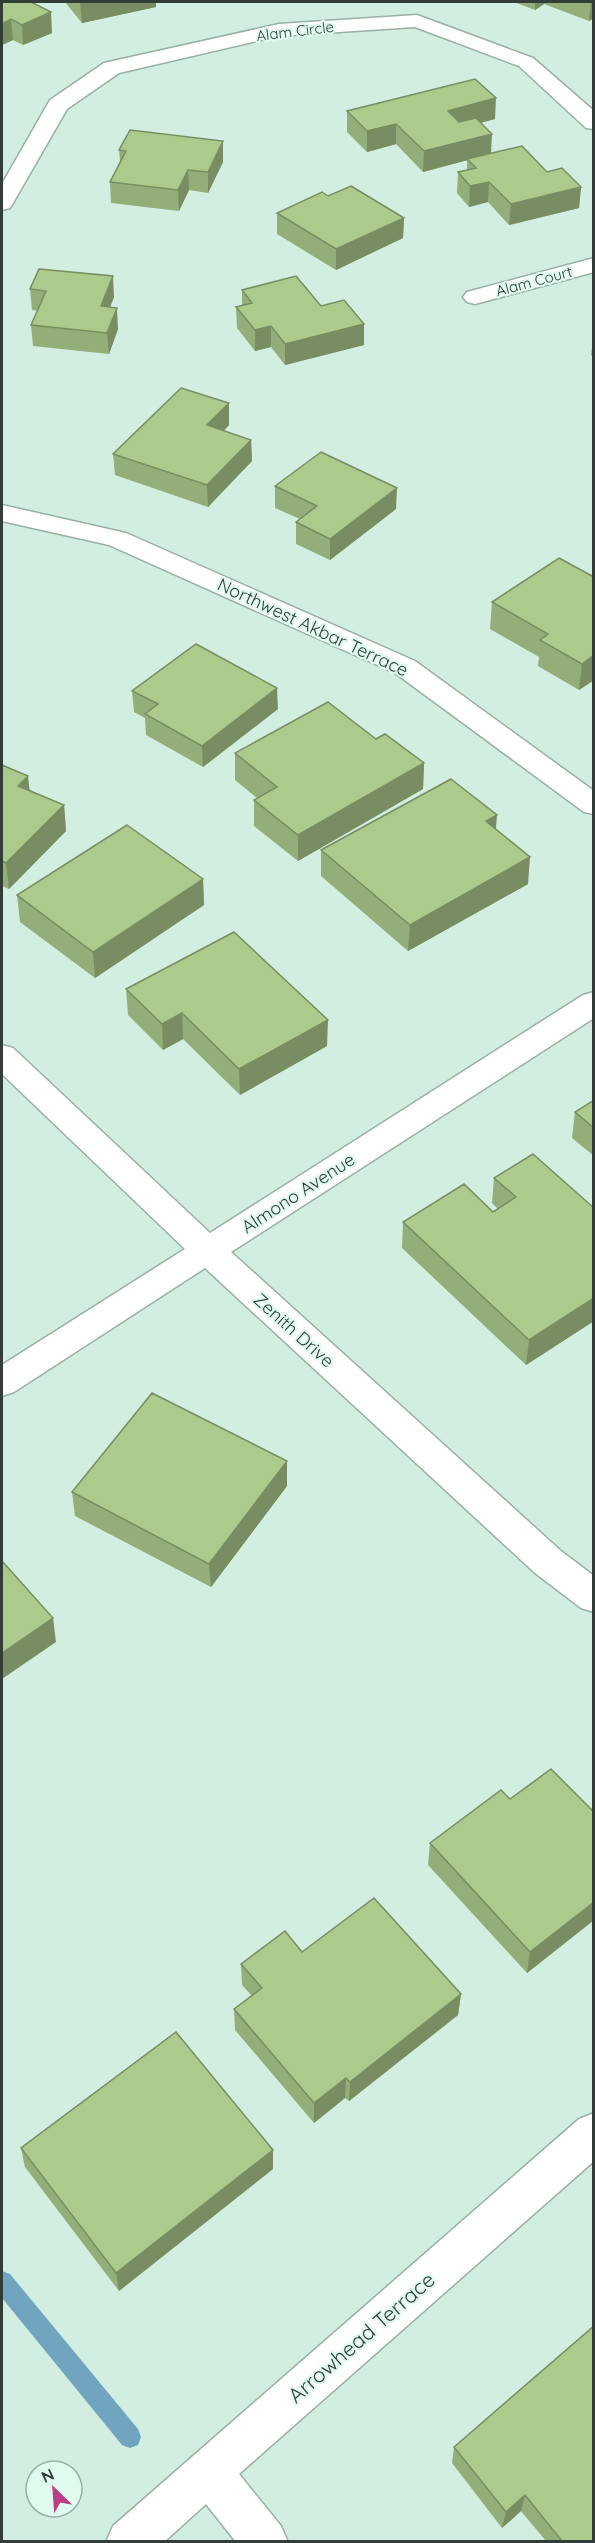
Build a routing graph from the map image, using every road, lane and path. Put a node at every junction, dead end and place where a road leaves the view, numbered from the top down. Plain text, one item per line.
1 (594, 123) edge
2 (2, 203) edge
3 (594, 265) edge
4 (475, 297) dead end
5 (2, 513) edge
6 (594, 805) edge
7 (594, 1003) edge
8 (2, 1056) edge
9 (208, 1251) junction
10 (2, 1382) edge
11 (594, 1597) edge
12 (594, 2133) edge
13 (208, 2471) junction
14 (129, 2541) edge
15 (265, 2541) edge

1 - 2 street, Alam Circle
3 - 4 street, Alam Court
5 - 6 street, Northwest Akbar Terrace
7 - 9 street, Almono Avenue
8 - 9 street, Zenith Drive
9 - 10 street, Almono Avenue
9 - 11 street, Zenith Drive
12 - 13 street, Arrowhead Terrace
13 - 14 street, Arrowhead Terrace
13 - 15 street

